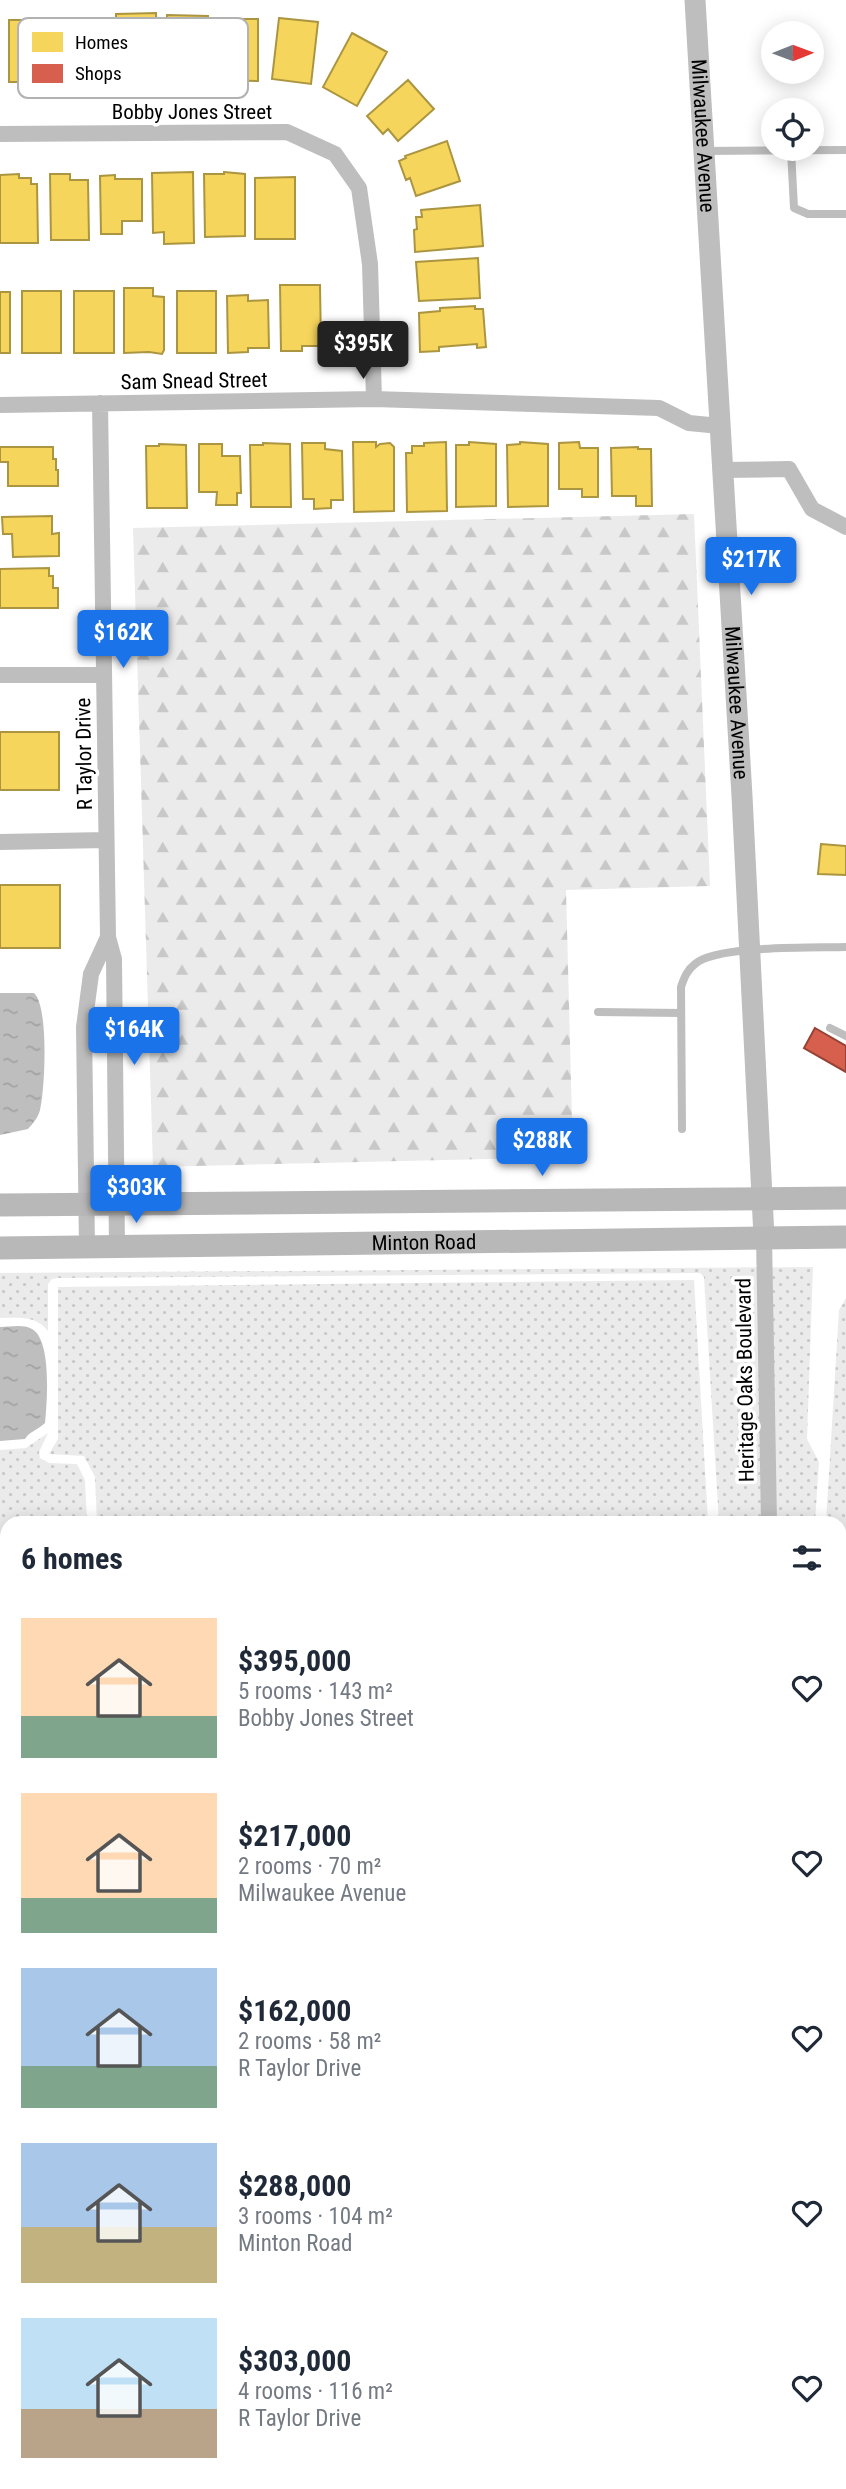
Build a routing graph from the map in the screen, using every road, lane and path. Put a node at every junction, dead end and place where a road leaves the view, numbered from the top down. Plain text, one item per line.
1 (695, 0) edge
2 (0, 134) edge
3 (761, 150) edge
4 (824, 150) edge
5 (846, 150) edge
6 (704, 151) junction
7 (792, 161) edge
8 (846, 214) edge
9 (374, 399) junction
10 (100, 403) junction
11 (0, 405) edge
12 (720, 426) junction
13 (723, 470) junction
14 (846, 527) edge
15 (0, 675) edge
16 (104, 675) junction
17 (106, 840) junction
18 (0, 842) edge
19 (108, 937) junction
20 (846, 947) edge
21 (751, 951) junction
22 (86, 1013) junction
23 (598, 1013) dead end
24 (681, 1013) junction
25 (115, 1015) junction
26 (830, 1028) dead end
27 (846, 1036) edge
28 (85, 1096) junction
29 (116, 1096) junction
30 (682, 1129) dead end
31 (763, 1197) junction
32 (846, 1198) edge
33 (118, 1203) junction
34 (86, 1204) junction
35 (0, 1205) edge
36 (764, 1237) junction
37 (846, 1237) edge
38 (87, 1247) junction
39 (117, 1247) junction
40 (0, 1248) edge
41 (769, 1516) edge

1 - 6 street, Milwaukee Avenue
2 - 9 street, Bobby Jones Street
3 - 6 lane
4 - 5 lane
6 - 12 street, Milwaukee Avenue
7 - 8 lane
9 - 10 street, Sam Snead Street
9 - 12 street, Sam Snead Street
10 - 11 street, Sam Snead Street
10 - 16 street, R Taylor Drive
12 - 13 street, Milwaukee Avenue
13 - 14 street
13 - 21 street, Milwaukee Avenue
15 - 16 street
16 - 17 street, R Taylor Drive
17 - 18 street
17 - 19 street, R Taylor Drive
19 - 22 street, R Taylor Drive
19 - 25 street, R Taylor Drive
20 - 21 lane
21 - 24 lane
21 - 31 street, Milwaukee Avenue
22 - 25 street
22 - 28 street, R Taylor Drive
23 - 24 lane
24 - 30 lane
25 - 29 street, R Taylor Drive
26 - 27 lane
28 - 29 street
28 - 34 street, R Taylor Drive
29 - 33 street, R Taylor Drive
31 - 32 main road, Minton Road
31 - 33 main road, Minton Road
31 - 36 street, Milwaukee Avenue
33 - 34 main road, Minton Road
33 - 39 street, R Taylor Drive
34 - 35 main road, Minton Road
34 - 38 street, R Taylor Drive
36 - 37 main road, Minton Road
36 - 39 main road, Minton Road
36 - 41 street, Heritage Oaks Boulevard
38 - 39 main road, Minton Road
38 - 40 main road, Minton Road

